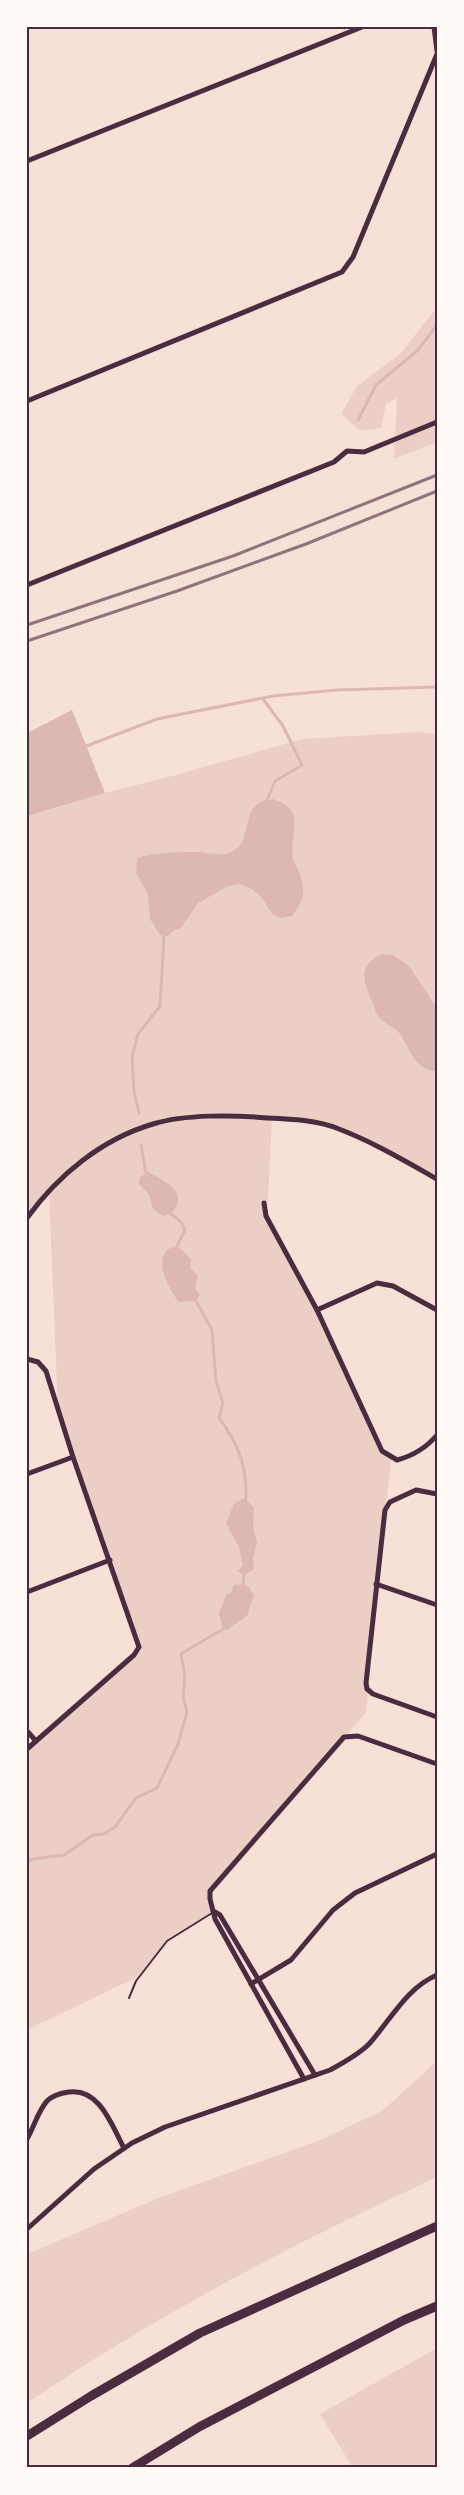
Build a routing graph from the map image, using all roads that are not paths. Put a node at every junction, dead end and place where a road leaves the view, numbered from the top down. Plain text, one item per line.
1 (362, 27) edge
2 (435, 28) edge
3 (437, 52) edge
4 (27, 161) edge
5 (27, 401) edge
6 (437, 422) edge
7 (27, 585) edge
8 (437, 1179) edge
9 (264, 1203) dead end
10 (27, 1218) edge
11 (317, 1310) junction
12 (437, 1310) edge
13 (27, 1359) edge
14 (437, 1435) edge
15 (72, 1456) junction
16 (27, 1474) edge
17 (437, 1494) edge
18 (110, 1560) junction
19 (376, 1584) junction
20 (27, 1592) edge
21 (437, 1605) edge
22 (437, 1717) edge
23 (27, 1731) edge
24 (36, 1741) junction
25 (27, 1749) edge
26 (437, 1764) edge
27 (437, 1854) edge
28 (214, 1912) junction
29 (437, 1975) edge
30 (258, 1979) junction
31 (251, 1984) junction
32 (129, 1998) dead end
33 (315, 2075) junction
34 (304, 2079) junction
35 (27, 2139) edge
36 (124, 2148) junction
37 (437, 2226) edge
38 (27, 2229) edge
39 (437, 2306) edge
40 (27, 2436) edge
41 (132, 2468) edge

1 - 4 street
2 - 3 street
3 - 5 street
6 - 7 street
8 - 10 street
9 - 11 street
11 - 12 street
11 - 14 street
13 - 15 street
15 - 16 street
15 - 18 street
17 - 19 street
18 - 20 street
18 - 24 street
19 - 21 street
19 - 22 street
23 - 24 street
24 - 25 street
26 - 28 street
27 - 30 street
28 - 30 street
28 - 31 street
28 - 32 lane
29 - 33 street
30 - 31 street
30 - 33 street
31 - 34 street
33 - 34 street
34 - 36 street
35 - 36 street
36 - 38 street
37 - 40 highway
39 - 41 highway

